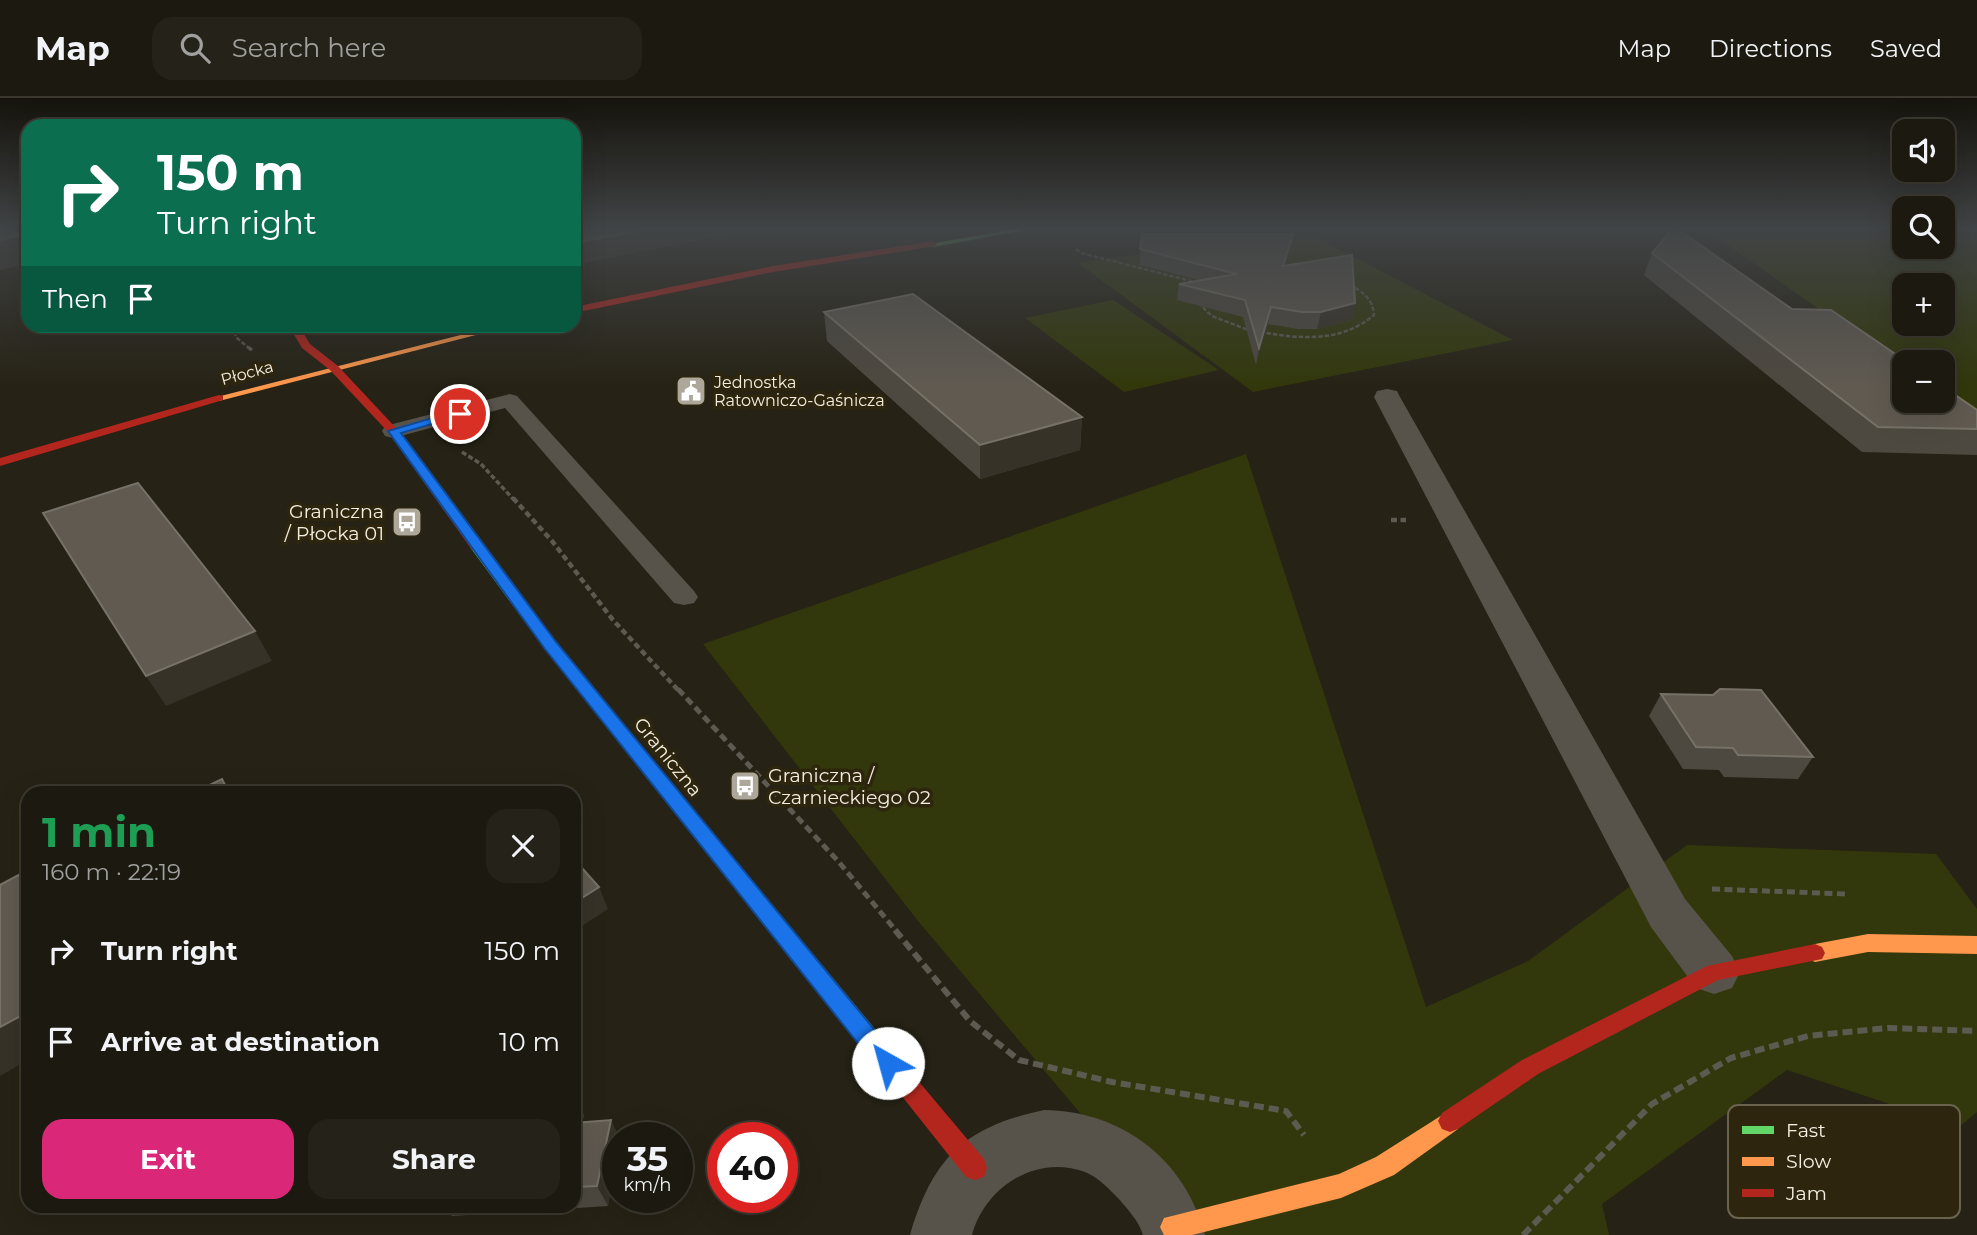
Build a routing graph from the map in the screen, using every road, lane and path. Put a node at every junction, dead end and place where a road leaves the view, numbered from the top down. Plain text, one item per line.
1 (714, 281) edge
2 (1191, 281) edge
3 (1345, 283) edge
4 (1202, 284) edge
5 (1196, 299) edge
6 (581, 309) edge
7 (234, 333) edge
8 (298, 333) edge
9 (477, 333) edge
10 (254, 352) dead end
11 (334, 368) junction
12 (1387, 397) dead end
13 (430, 421) junction
14 (393, 431) junction
15 (0, 462) edge
16 (684, 597) dead end
17 (1709, 889) dead end
18 (1854, 894) dead end
19 (1977, 945) edge
20 (1714, 972) junction
21 (1977, 1031) edge
22 (975, 1168) junction
23 (1341, 1186) junction
24 (1174, 1231) edge
25 (941, 1235) edge
26 (1523, 1235) edge

1 - 6 street
2 - 4 path
3 - 5 path
7 - 10 path
8 - 11 street, Graniczna
9 - 11 street, Płocka
11 - 14 street, Graniczna
11 - 15 street, Płocka
12 - 20 street
13 - 14 lane
13 - 16 lane
13 - 23 path
14 - 22 street, Graniczna
17 - 18 path
19 - 20 street
20 - 23 street
21 - 26 path
22 - 24 street
22 - 25 street
23 - 24 street

